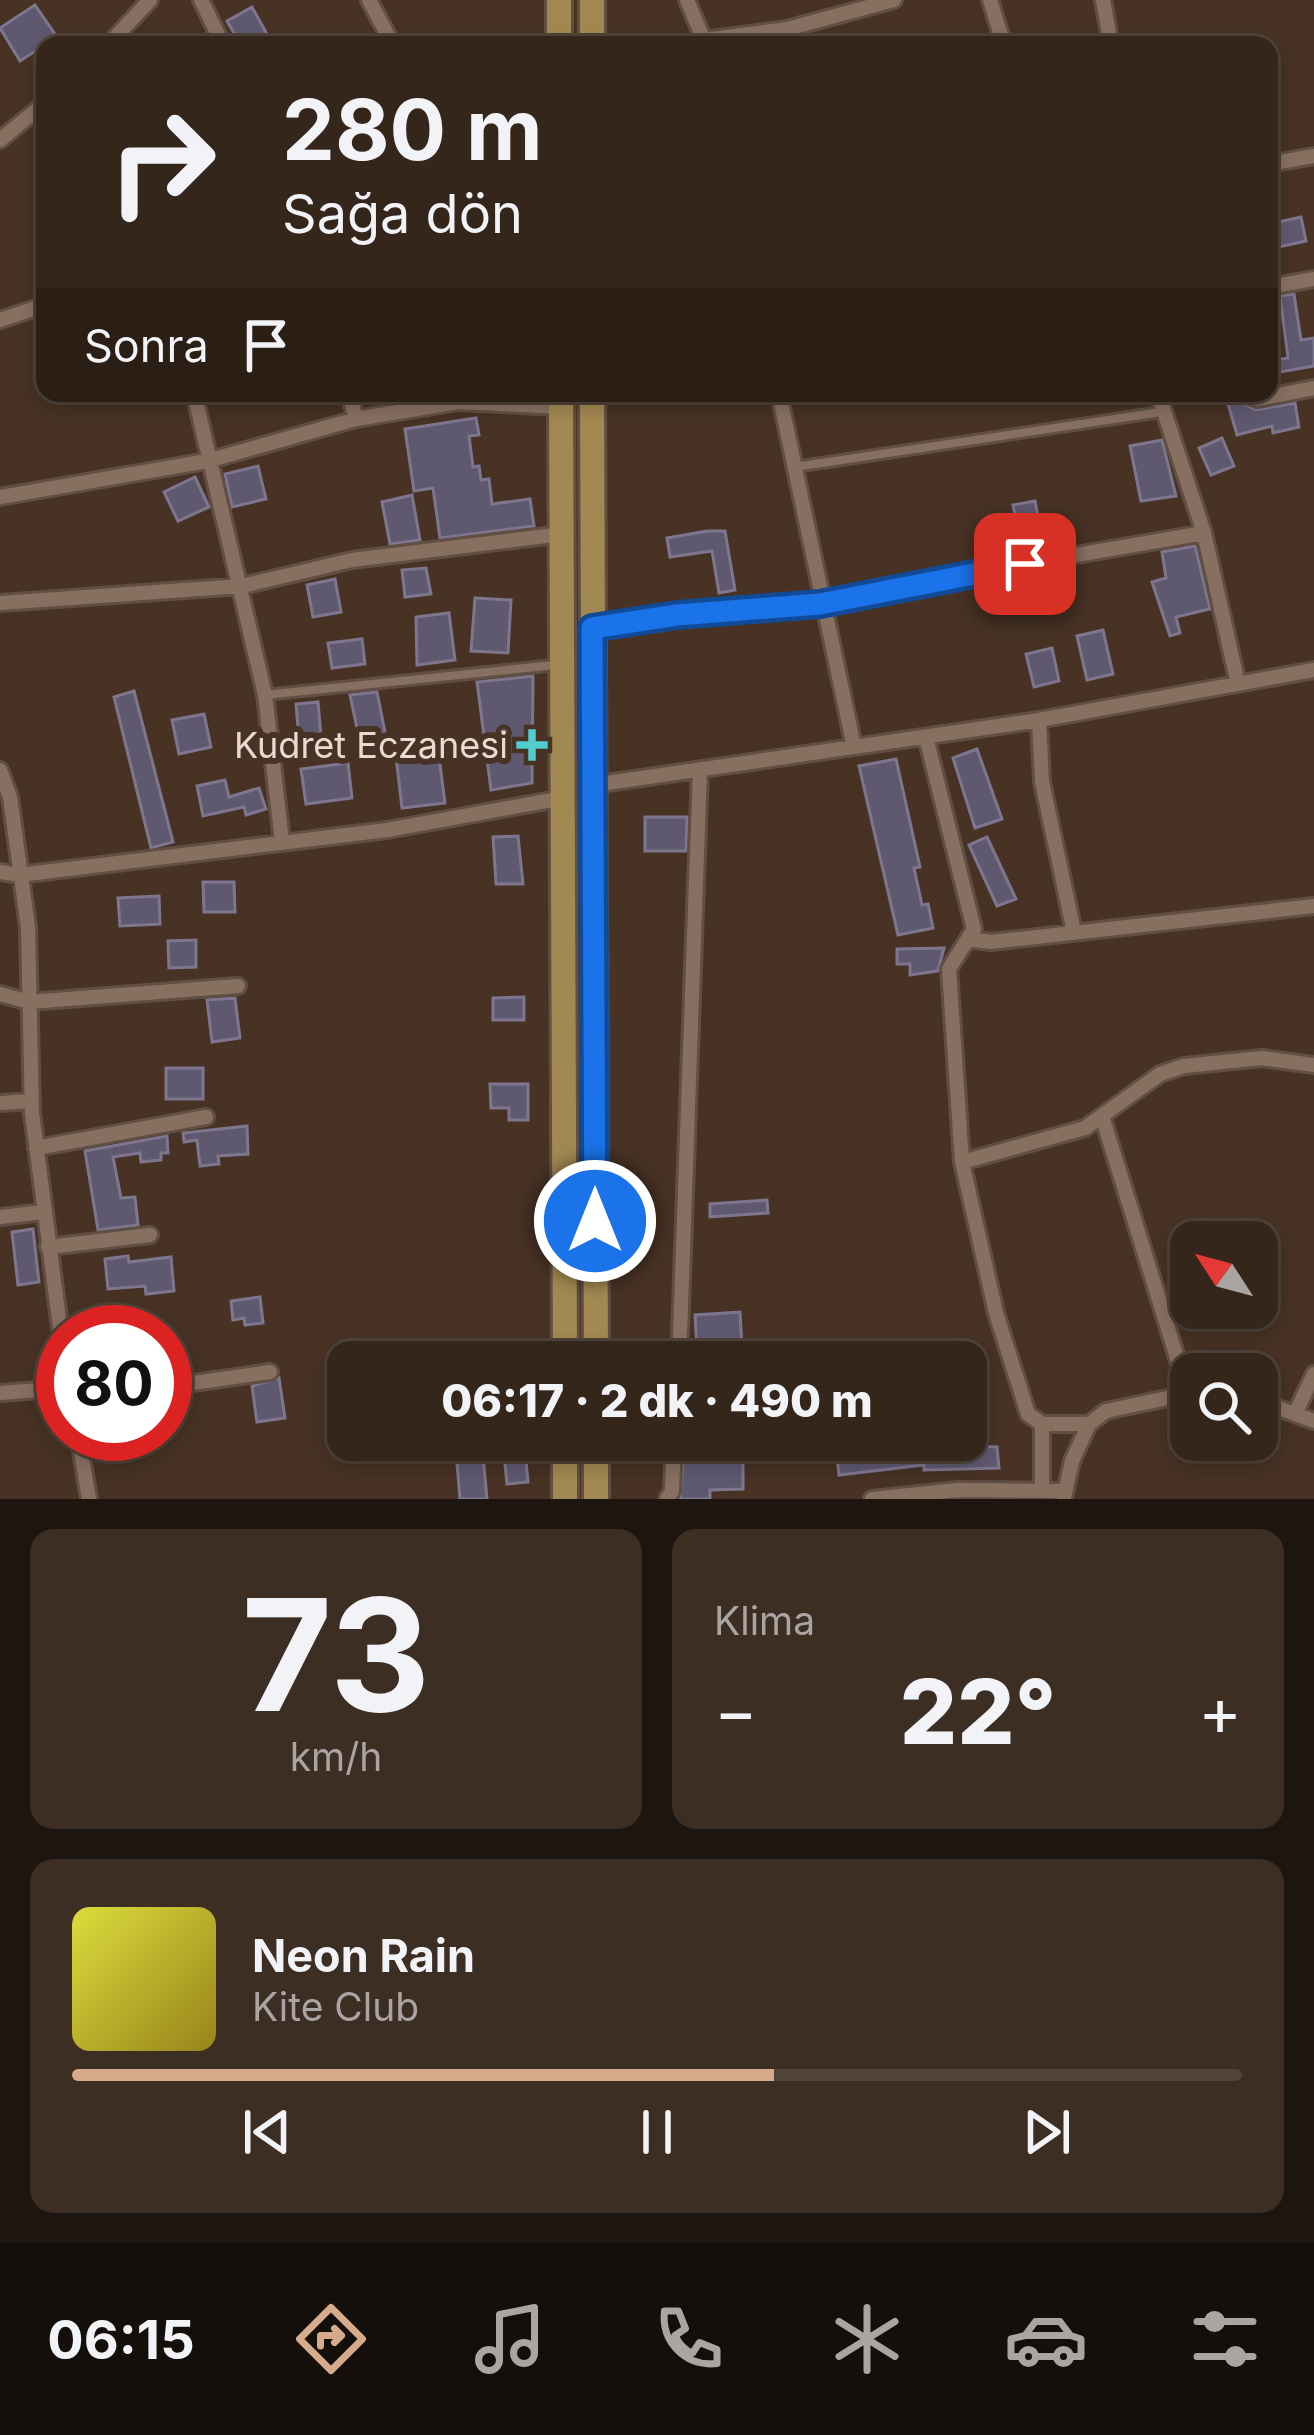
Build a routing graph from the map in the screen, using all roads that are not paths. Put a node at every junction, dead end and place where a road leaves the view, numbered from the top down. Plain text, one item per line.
1 (149, 0) edge
2 (201, 0) edge
3 (369, 0) edge
4 (559, 0) edge
5 (592, 0) edge
6 (688, 0) edge
7 (894, 0) edge
8 (989, 0) edge
9 (1103, 0) edge
10 (116, 36) edge
11 (219, 36) edge
12 (388, 36) edge
13 (559, 36) edge
14 (592, 36) edge
15 (702, 36) edge
16 (746, 36) edge
17 (1001, 36) edge
18 (1109, 36) edge
19 (36, 111) edge
20 (0, 140) edge
21 (1314, 156) edge
22 (1278, 162) edge
23 (1314, 279) edge
24 (1278, 285) edge
25 (36, 308) edge
26 (0, 320) edge
27 (1314, 388) edge
28 (1278, 395) edge
29 (196, 402) edge
30 (351, 402) edge
31 (458, 402) edge
32 (561, 402) edge
33 (592, 402) edge
34 (781, 402) edge
35 (1159, 402) edge
36 (1161, 412) junction
37 (356, 419) junction
38 (207, 461) junction
39 (794, 468) junction
40 (0, 497) edge
41 (1204, 533) junction
42 (562, 534) junction
43 (242, 586) junction
44 (0, 603) edge
45 (820, 604) junction
46 (592, 628) junction
47 (562, 664) junction
48 (1314, 670) edge
49 (1238, 684) junction
50 (265, 695) junction
51 (1039, 720) junction
52 (926, 736) junction
53 (854, 747) junction
54 (700, 769) junction
55 (0, 770) edge
56 (593, 784) junction
57 (563, 798) junction
58 (282, 841) junction
59 (0, 872) edge
60 (19, 875) junction
61 (1314, 906) edge
62 (1074, 932) junction
63 (968, 939) junction
64 (238, 986) dead end
65 (0, 994) edge
66 (29, 1002) junction
67 (1314, 1065) edge
68 (31, 1101) junction
69 (0, 1103) edge
70 (1102, 1116) junction
71 (206, 1118) dead end
72 (36, 1148) junction
73 (962, 1162) junction
74 (43, 1212) junction
75 (0, 1217) edge
76 (150, 1235) dead end
77 (48, 1246) junction
78 (57, 1305) edge
79 (565, 1341) edge
80 (596, 1341) edge
81 (680, 1341) edge
82 (1176, 1353) edge
83 (270, 1372) dead end
84 (1314, 1374) edge
85 (192, 1384) edge
86 (36, 1391) edge
87 (0, 1394) edge
88 (1170, 1397) edge
89 (1278, 1406) edge
90 (1296, 1412) junction
91 (1314, 1420) edge
92 (1042, 1424) junction
93 (1089, 1424) junction
94 (83, 1461) edge
95 (566, 1461) edge
96 (596, 1461) edge
97 (673, 1461) edge
98 (1042, 1491) junction
99 (1064, 1495) edge
100 (89, 1499) edge
101 (565, 1499) edge
102 (596, 1499) edge
103 (667, 1499) edge
104 (872, 1499) edge

1 - 10 street
2 - 11 street
3 - 12 street
4 - 13 highway
5 - 14 highway
6 - 15 street
7 - 16 street
8 - 17 street
9 - 18 street
19 - 20 street
21 - 22 street
23 - 24 street
25 - 26 street
27 - 28 street
29 - 38 street
30 - 37 street
31 - 37 street
32 - 42 highway
33 - 46 highway
34 - 39 street
35 - 36 street
36 - 39 lane
36 - 41 street
37 - 38 street
38 - 40 street
38 - 43 street
39 - 45 street
41 - 45 street
41 - 49 street
42 - 43 street
42 - 47 highway
43 - 44 street
43 - 50 street
45 - 46 street
45 - 53 street
46 - 56 highway
47 - 50 lane
47 - 57 highway
48 - 49 street
49 - 51 street
50 - 58 street
51 - 52 street
51 - 62 street
52 - 53 street
52 - 63 street
53 - 54 street
54 - 56 street
54 - 81 street
55 - 60 street
56 - 80 highway
57 - 58 street
57 - 79 highway
58 - 60 street
59 - 60 street
60 - 66 street
61 - 62 street
62 - 63 street
63 - 73 street
64 - 66 street
65 - 66 street
66 - 68 street
67 - 70 street
68 - 69 street
68 - 72 street
70 - 73 street
70 - 82 street
71 - 72 street
72 - 74 street
73 - 92 street
74 - 75 street
74 - 77 street
76 - 77 street
77 - 78 street
83 - 85 street
84 - 90 street
86 - 87 street
88 - 93 street
89 - 90 street
90 - 91 street
92 - 93 street
92 - 98 street
93 - 99 street
94 - 100 street
95 - 101 highway
96 - 102 highway
97 - 103 street
98 - 99 street
98 - 104 street

